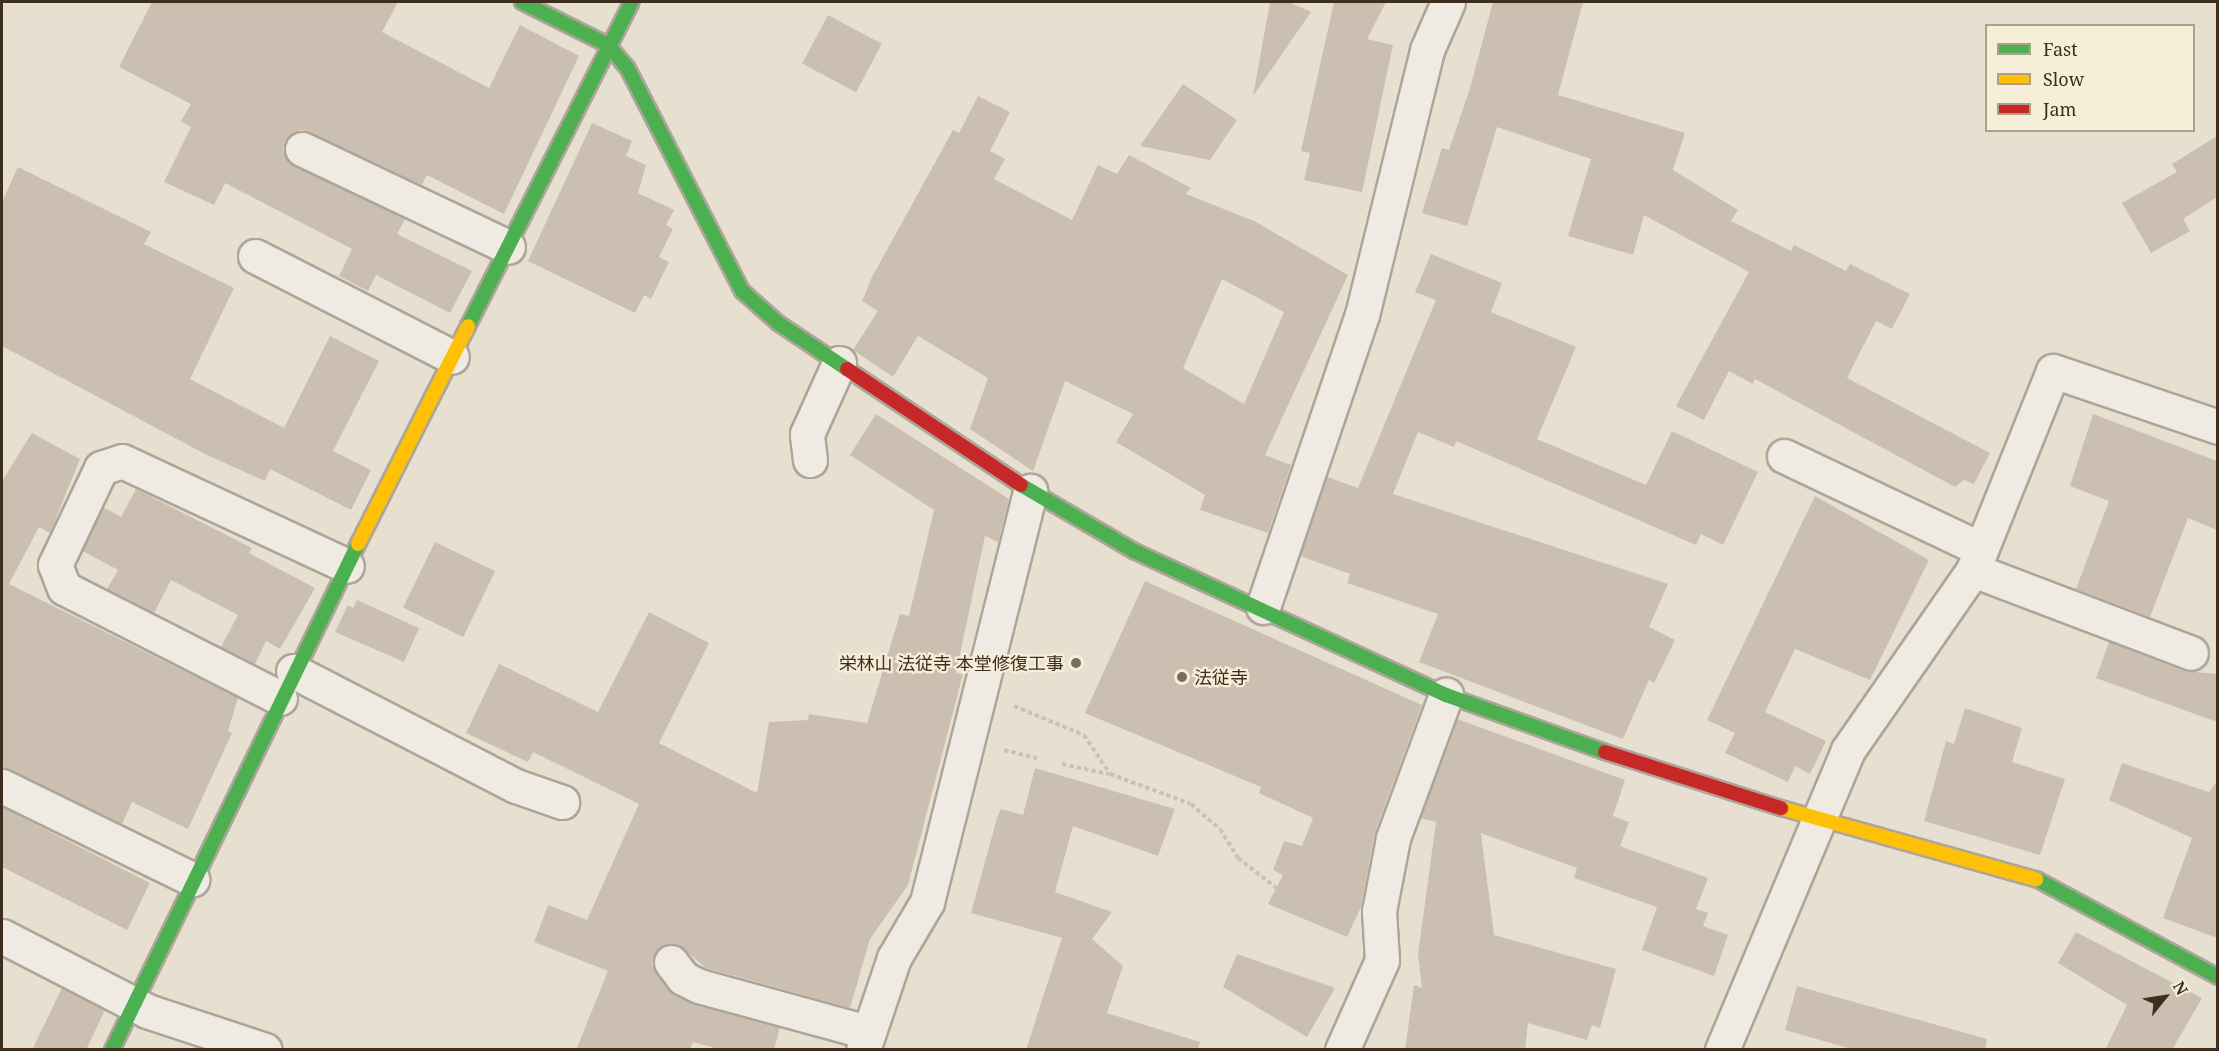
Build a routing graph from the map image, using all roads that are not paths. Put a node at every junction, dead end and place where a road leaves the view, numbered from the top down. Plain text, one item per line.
1 (522, 2) edge
2 (632, 2) edge
3 (1448, 2) edge
4 (608, 45) junction
5 (302, 149) dead end
6 (508, 247) junction
7 (255, 256) dead end
8 (452, 357) junction
9 (839, 363) junction
10 (2217, 427) edge
11 (1784, 456) dead end
12 (810, 460) dead end
13 (1030, 491) junction
14 (1977, 560) junction
15 (347, 566) junction
16 (1263, 607) junction
17 (2191, 653) dead end
18 (286, 685) junction
19 (1446, 695) junction
20 (2, 786) edge
21 (562, 802) dead end
22 (1821, 815) junction
23 (192, 879) junction
24 (2, 936) edge
25 (671, 962) dead end
26 (2217, 977) edge
27 (133, 1001) junction
28 (865, 1041) edge
29 (112, 1050) edge
30 (265, 1050) edge
31 (1342, 1050) edge
32 (1722, 1050) edge

1 - 4 street
2 - 4 street
3 - 16 street
4 - 6 street
4 - 9 street
5 - 6 street
6 - 8 street
7 - 8 street
8 - 15 street
9 - 12 street
9 - 13 street
10 - 14 street
11 - 14 street
13 - 16 street
13 - 28 street
14 - 17 street
14 - 22 street
15 - 18 street
15 - 18 street
16 - 19 street
18 - 21 street
18 - 23 street
19 - 22 street
19 - 31 street
20 - 23 street
22 - 26 street
22 - 32 street
23 - 27 street
24 - 27 street
25 - 28 street
27 - 29 street
27 - 30 street

